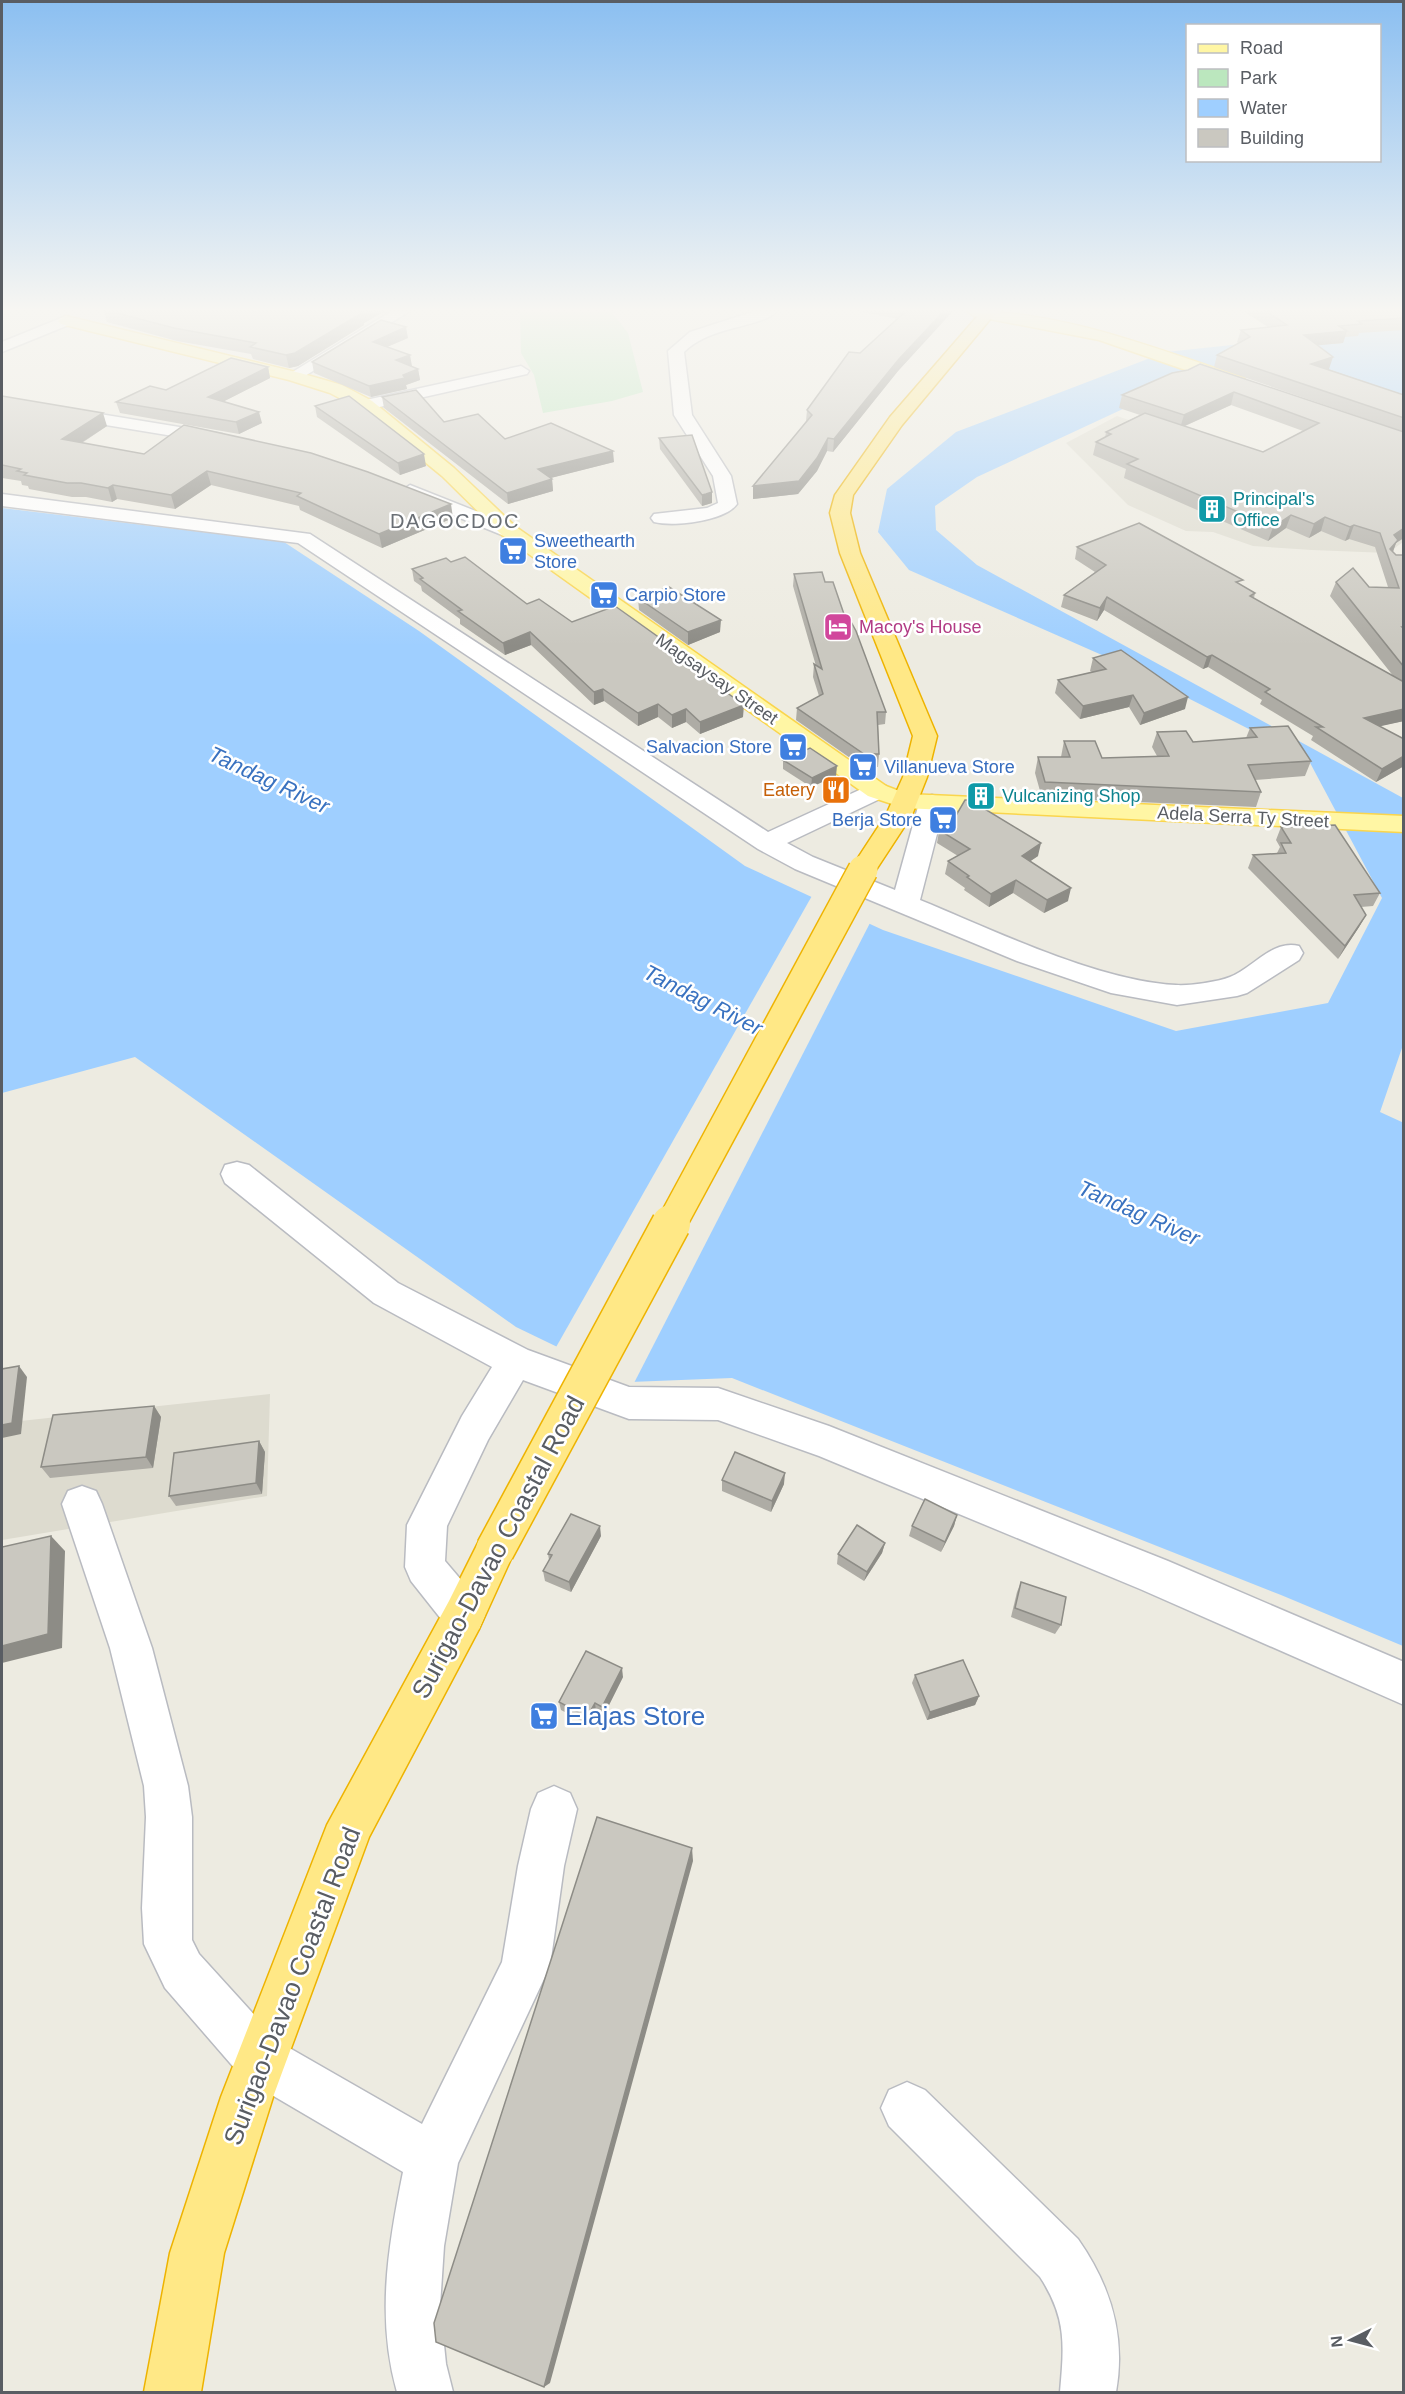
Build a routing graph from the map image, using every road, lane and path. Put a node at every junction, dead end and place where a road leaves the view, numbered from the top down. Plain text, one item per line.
1 (118, 423) edge
2 (388, 423) edge
3 (688, 423) edge
4 (884, 423) edge
5 (885, 423) edge
6 (244, 444) edge
7 (397, 486) edge
8 (2, 500) edge
9 (661, 518) dead end
10 (509, 531) junction
11 (832, 535) junction
12 (877, 790) junction
13 (904, 801) junction
14 (932, 803) junction
15 (1404, 824) edge
16 (766, 843) junction
17 (905, 904) junction
18 (1289, 953) dead end
19 (237, 1173) dead end
20 (515, 1361) junction
21 (82, 1504) dead end
22 (464, 1615) junction
23 (1404, 1684) edge
24 (554, 1809) dead end
25 (261, 2060) junction
26 (907, 2108) dead end
27 (432, 2159) junction
28 (172, 2392) edge
29 (425, 2392) edge
30 (1088, 2392) edge

1 - 6 street
2 - 10 main road, Magsaysay Street
3 - 9 street
4 - 11 highway, Surigao-Davao Coastal Road
5 - 11 highway, Surigao-Davao Coastal Road
7 - 10 street
8 - 16 street
10 - 12 main road, Magsaysay Street
11 - 13 highway, Surigao-Davao Coastal Road
12 - 13 main road, Magsaysay Street
12 - 16 street
13 - 14 main road, Adela Serra Ty Street
13 - 22 highway, Surigao-Davao Coastal Road, bridge
14 - 15 main road, Adela Serra Ty Street
14 - 17 street
16 - 17 street
17 - 18 street
19 - 20 street
20 - 22 street
20 - 23 street
21 - 25 street
22 - 25 highway, Surigao-Davao Coastal Road
24 - 27 street
25 - 27 street
25 - 28 highway, Surigao-Davao Coastal Road
26 - 30 street
27 - 29 street

